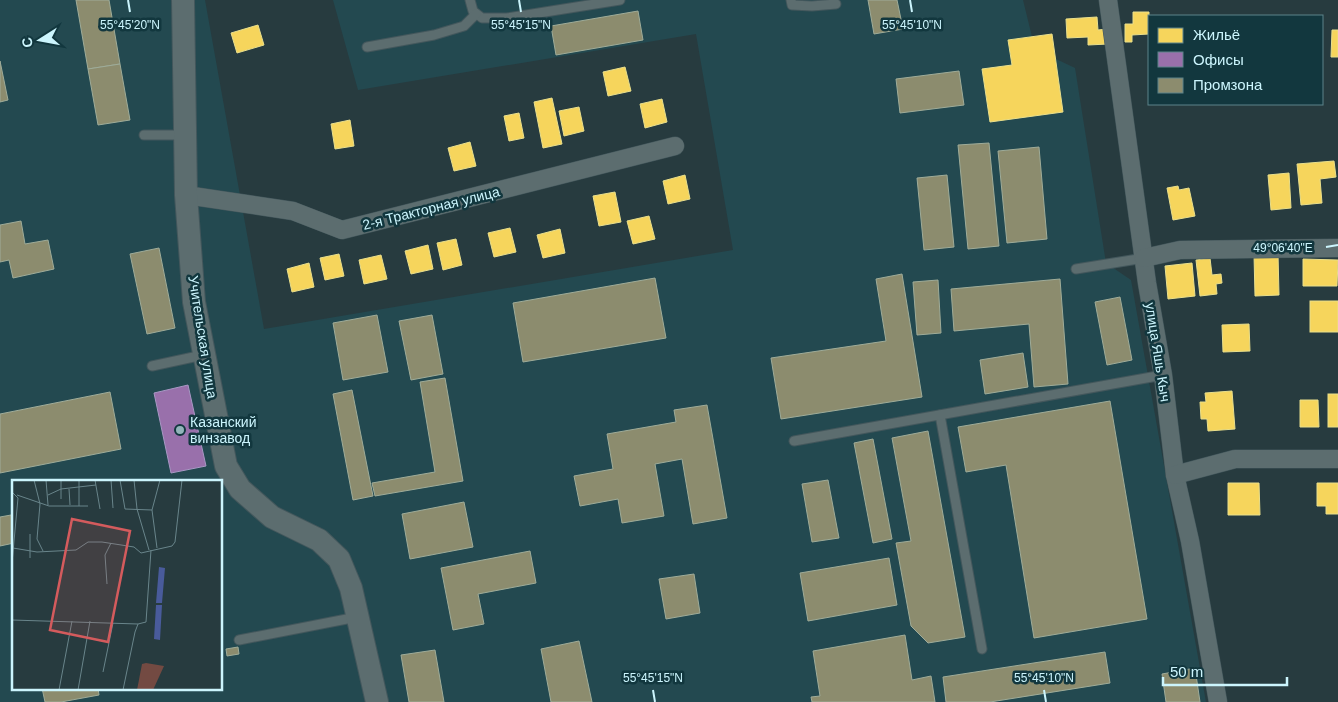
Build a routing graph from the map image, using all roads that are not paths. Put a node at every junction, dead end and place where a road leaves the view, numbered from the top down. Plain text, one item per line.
1 (182, 0) edge
2 (470, 0) edge
3 (620, 0) edge
4 (791, 0) edge
5 (1108, 0) edge
6 (836, 4) dead end
7 (476, 14) junction
8 (367, 46) dead end
9 (185, 135) junction
10 (144, 136) dead end
11 (675, 146) dead end
12 (186, 195) junction
13 (1338, 248) edge
14 (1144, 258) junction
15 (1076, 269) dead end
16 (204, 355) junction
17 (152, 366) dead end
18 (1163, 375) junction
19 (940, 415) junction
20 (794, 441) dead end
21 (1338, 459) edge
22 (1175, 475) junction
23 (358, 617) junction
24 (240, 640) dead end
25 (982, 649) dead end
26 (377, 702) edge
27 (1218, 702) edge

1 - 9 street, Учительская улица
2 - 7 lane
3 - 7 lane
4 - 6 lane
5 - 14 street, улица Яшь Кыч
7 - 8 lane
9 - 10 lane
9 - 12 street, Учительская улица
11 - 12 street, 2-я Тракторная улица
12 - 16 street, Учительская улица
13 - 14 street
14 - 15 lane
14 - 18 street, улица Яшь Кыч
16 - 17 lane
16 - 23 street, Учительская улица
18 - 19 lane
18 - 22 street, улица Яшь Кыч
19 - 20 lane
19 - 25 lane
21 - 22 street
22 - 27 street, улица Яшь Кыч
23 - 24 lane
23 - 26 street, Учительская улица

